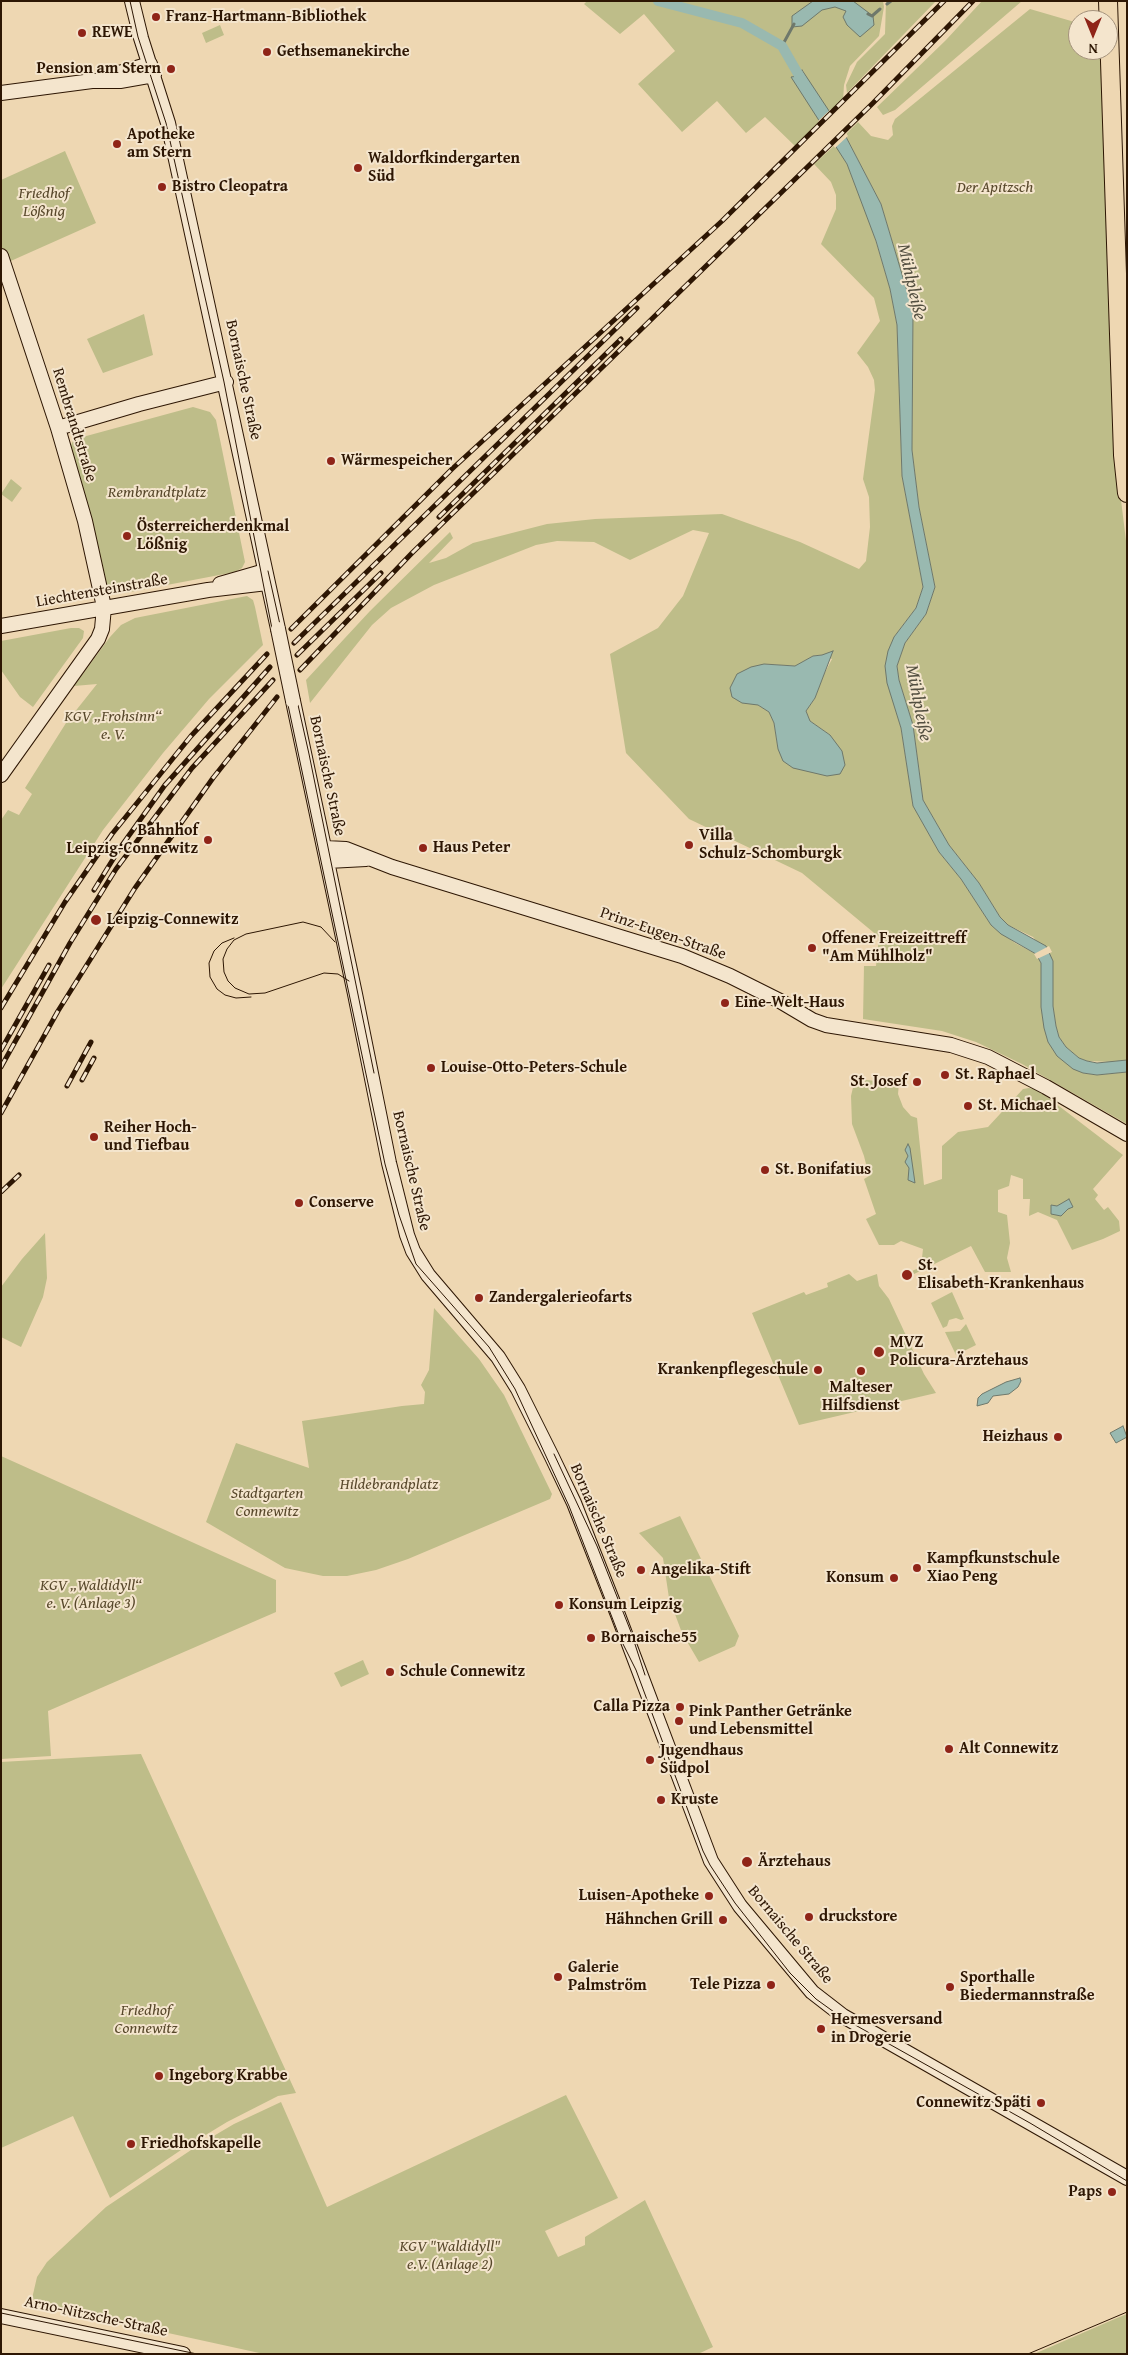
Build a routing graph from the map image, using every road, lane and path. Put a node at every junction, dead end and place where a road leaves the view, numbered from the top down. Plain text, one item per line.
1 (132, 1) edge
2 (1108, 1) edge
3 (152, 70) junction
4 (1, 93) edge
5 (1, 256) edge
6 (226, 382) junction
7 (58, 428) junction
8 (1127, 493) edge
9 (266, 577) junction
10 (104, 607) junction
11 (1, 626) edge
12 (1, 775) edge
13 (326, 855) junction
14 (1127, 1134) edge
15 (1127, 2178) edge
16 (1, 2316) edge
17 (183, 2354) edge

1 - 3 main road, Bornaische Straße
2 - 8 highway
3 - 4 main road
3 - 6 main road, Bornaische Straße
5 - 7 main road, Rembrandtstraße
6 - 7 main road
6 - 9 main road, Bornaische Straße
7 - 10 main road, Rembrandtstraße
9 - 10 main road, Liechtensteinstraße
9 - 13 main road, Bornaische Straße, bridge
10 - 11 main road, Liechtensteinstraße
10 - 12 main road, Rembrandtstraße
13 - 14 main road, Prinz-Eugen-Straße
13 - 15 main road, Bornaische Straße
16 - 17 main road, Arno-Nitzsche-Straße

